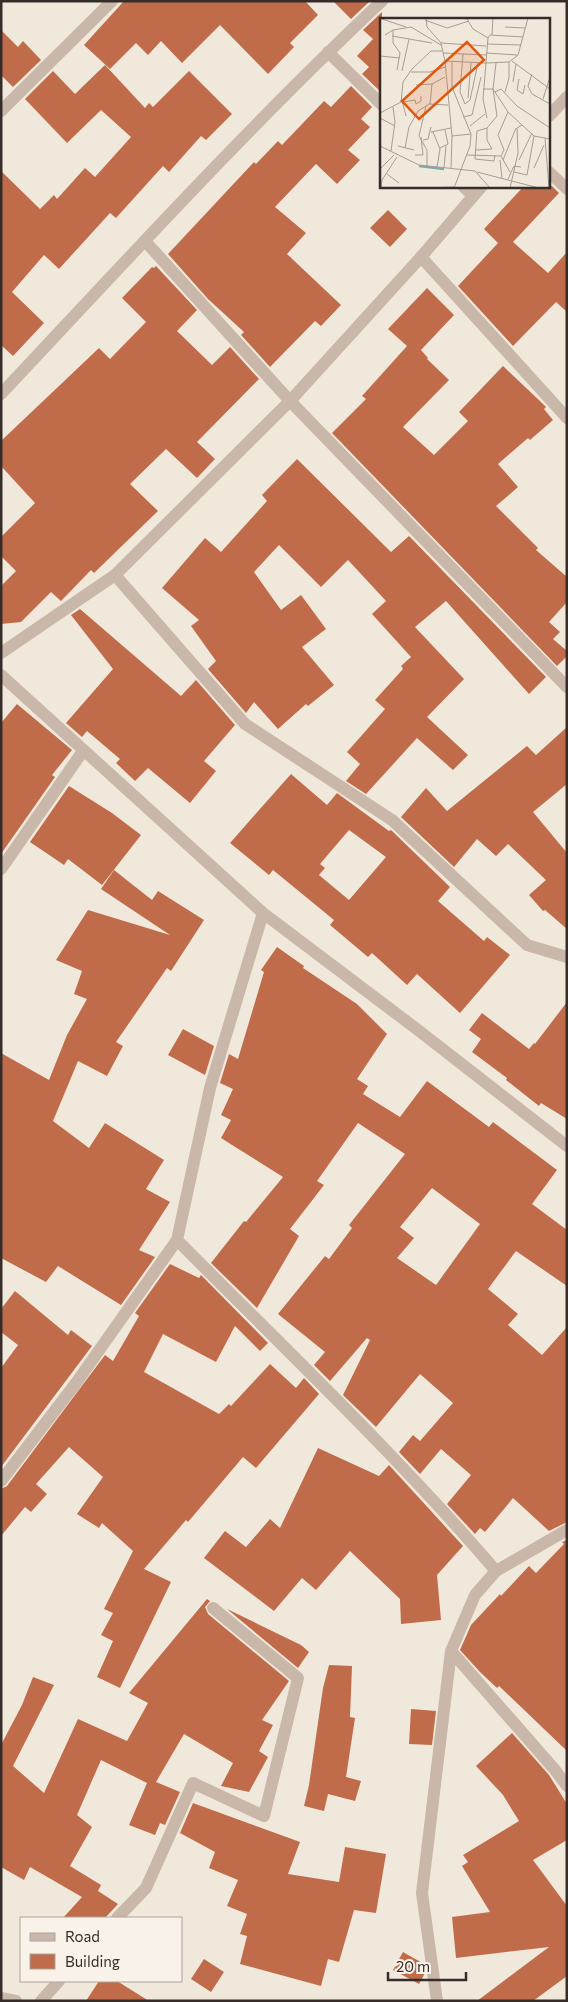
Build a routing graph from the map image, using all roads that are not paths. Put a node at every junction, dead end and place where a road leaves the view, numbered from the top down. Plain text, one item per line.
1 (112, 1) edge
2 (382, 1) edge
3 (328, 52) junction
4 (567, 97) edge
5 (380, 103) edge
6 (2, 109) edge
7 (550, 115) edge
8 (550, 173) edge
9 (465, 188) edge
10 (480, 188) edge
11 (567, 189) edge
12 (473, 196) junction
13 (145, 241) junction
14 (420, 257) junction
15 (1, 394) edge
16 (290, 401) junction
17 (567, 418) edge
18 (114, 575) junction
19 (1, 653) edge
20 (1, 675) edge
21 (567, 687) edge
22 (83, 751) junction
23 (1, 868) edge
24 (263, 913) junction
25 (567, 957) edge
26 (567, 1146) edge
27 (177, 1240) junction
28 (1, 1481) edge
29 (567, 1530) edge
30 (496, 1571) junction
31 (212, 1608) dead end
32 (451, 1651) junction
33 (567, 1786) edge
34 (118, 1917) edge
35 (58, 1982) edge
36 (1, 1998) edge
37 (16, 2001) edge
38 (41, 2001) edge
39 (437, 2001) edge

1 - 6 street
2 - 3 street
3 - 5 street
3 - 13 street
4 - 7 street
8 - 11 street
9 - 12 street
10 - 12 street
12 - 14 street
13 - 15 street
13 - 16 street
14 - 16 street
14 - 17 street
16 - 18 street
16 - 21 street
18 - 19 street
18 - 25 street
20 - 22 street
22 - 23 street
22 - 24 street
24 - 26 street
24 - 27 street
27 - 28 street
27 - 30 street
29 - 30 street
30 - 32 street
31 - 34 street
32 - 33 street
32 - 39 street
35 - 38 street
36 - 37 street

